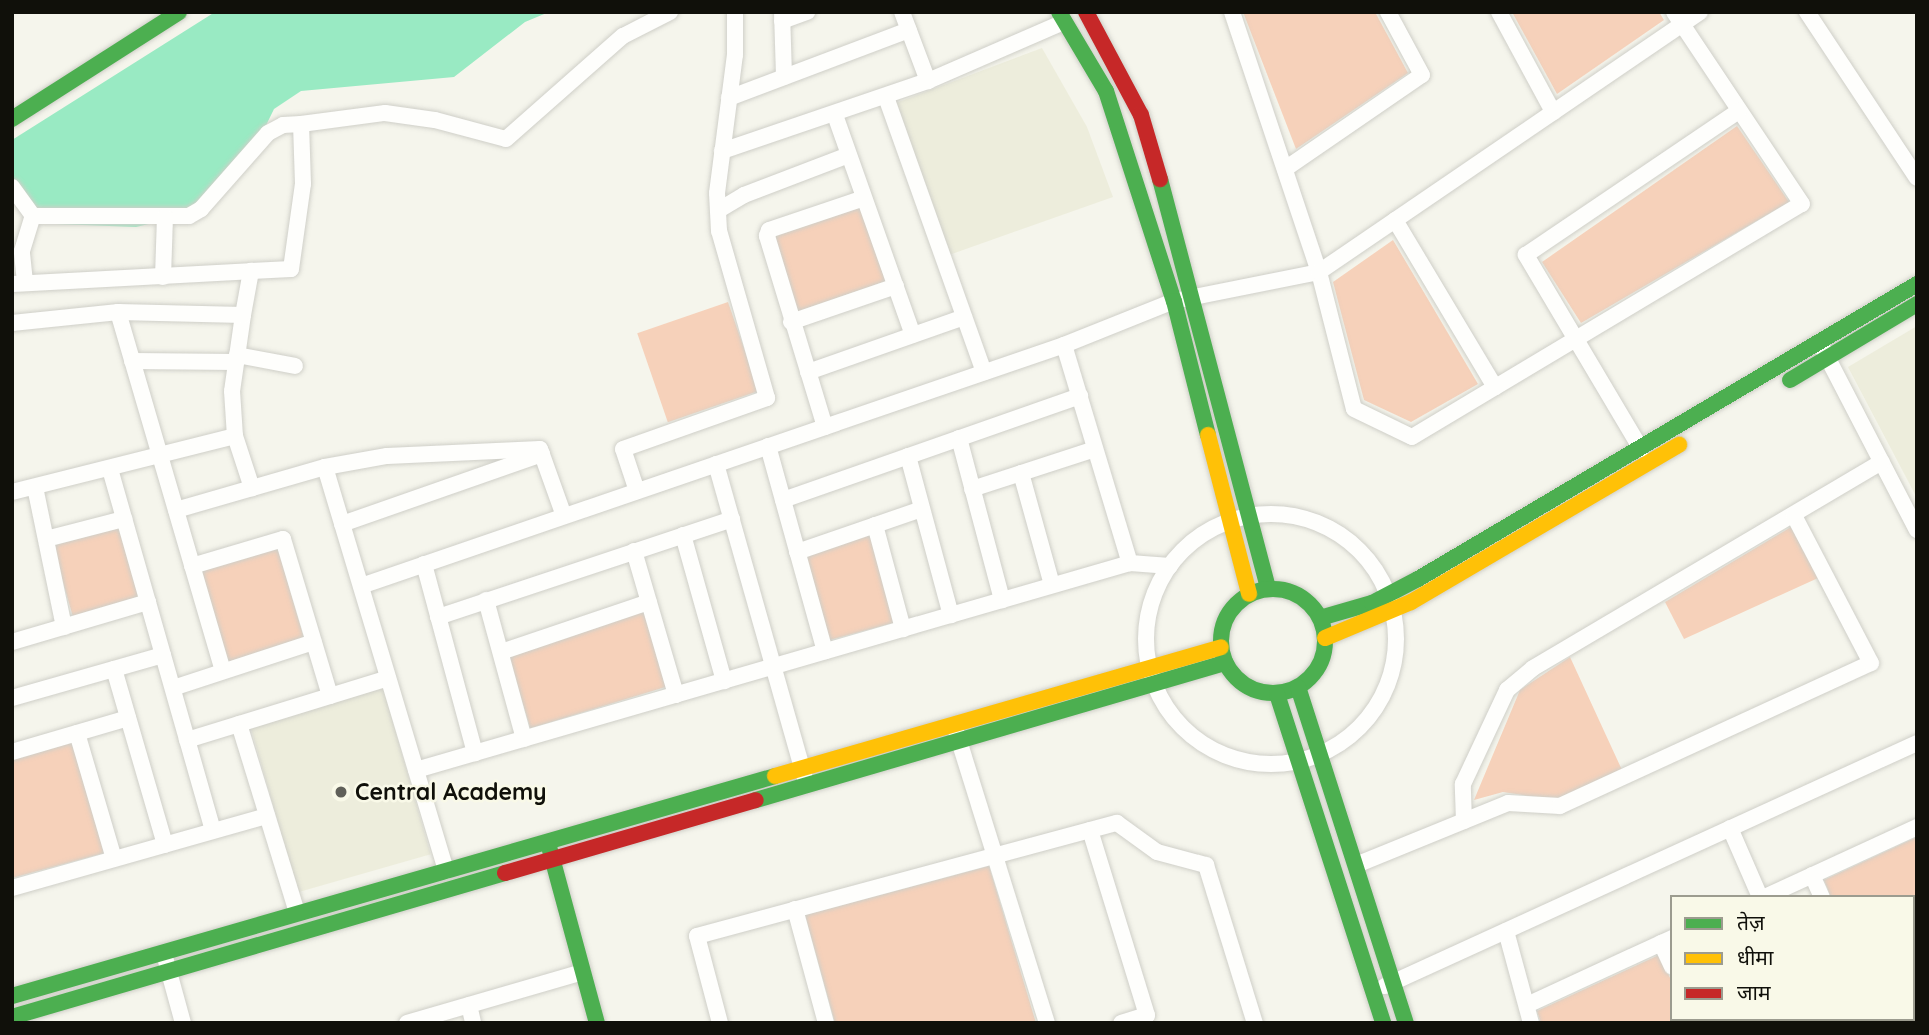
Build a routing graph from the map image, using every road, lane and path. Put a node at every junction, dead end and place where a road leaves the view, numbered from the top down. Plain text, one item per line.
1 (178, 12) edge
2 (670, 12) edge
3 (735, 12) edge
4 (807, 12) edge
5 (902, 12) edge
6 (1086, 12) edge
7 (1231, 12) edge
8 (1388, 12) edge
9 (1499, 12) edge
10 (1700, 12) edge
11 (1807, 12) edge
12 (651, 16) edge
13 (782, 17) edge
14 (1061, 17) edge
15 (1678, 18) edge
16 (154, 19) edge
17 (909, 30) junction
18 (784, 77) junction
19 (928, 81) junction
20 (729, 97) junction
21 (886, 97) junction
22 (1740, 111) junction
23 (1553, 112) junction
24 (835, 116) junction
25 (12, 119) edge
26 (301, 124) junction
27 (722, 151) junction
28 (849, 155) junction
29 (1284, 170) junction
30 (1917, 178) edge
31 (12, 187) edge
32 (864, 198) junction
33 (719, 210) junction
34 (33, 216) junction
35 (164, 216) junction
36 (1395, 220) junction
37 (251, 271) junction
38 (1319, 272) junction
39 (163, 277) junction
40 (19, 283) edge
41 (1917, 284) edge
42 (896, 286) junction
43 (1195, 299) junction
44 (1174, 301) junction
45 (1917, 304) edge
46 (118, 312) junction
47 (243, 315) junction
48 (964, 317) junction
49 (791, 322) junction
50 (12, 323) edge
51 (913, 335) junction
52 (1576, 339) junction
53 (1064, 345) junction
54 (1824, 350) junction
55 (237, 358) junction
56 (132, 361) junction
57 (295, 366) dead end
58 (807, 372) junction
59 (984, 372) junction
60 (1495, 387) junction
61 (1080, 396) junction
62 (1758, 398) dead end
63 (825, 426) junction
64 (235, 436) junction
65 (959, 438) junction
66 (1689, 440) dead end
67 (768, 446) junction
68 (1096, 449) junction
69 (1641, 450) junction
70 (542, 454) junction
71 (908, 456) junction
72 (160, 457) junction
73 (1882, 462) junction
74 (716, 464) junction
75 (325, 467) junction
76 (110, 469) junction
77 (1021, 473) junction
78 (35, 487) junction
79 (252, 488) junction
80 (972, 489) junction
81 (637, 491) junction
82 (12, 492) edge
83 (783, 500) junction
84 (922, 509) junction
85 (176, 510) junction
86 (1248, 515) junction
87 (564, 516) junction
88 (1794, 516) junction
89 (1228, 517) junction
90 (124, 519) junction
91 (732, 519) junction
92 (342, 524) junction
93 (875, 525) junction
94 (1917, 530) edge
95 (683, 535) junction
96 (46, 539) junction
97 (634, 551) junction
98 (797, 552) junction
99 (1130, 563) junction
100 (424, 564) junction
101 (192, 566) junction
102 (1170, 566) junction
103 (1052, 585) junction
104 (361, 586) junction
105 (1268, 589) junction
106 (1249, 594) junction
107 (486, 600) junction
108 (1002, 600) junction
109 (148, 602) junction
110 (649, 602) junction
111 (1391, 602) junction
112 (951, 615) junction
113 (438, 617) junction
114 (1320, 618) junction
115 (64, 627) junction
116 (903, 629) junction
117 (13, 636) edge
118 (1325, 638) junction
119 (314, 642) junction
120 (825, 651) junction
121 (500, 652) junction
122 (163, 655) junction
123 (1223, 655) junction
124 (774, 666) junction
125 (114, 669) junction
126 (223, 671) junction
127 (1151, 676) junction
128 (388, 678) junction
129 (724, 681) junction
130 (1298, 687) junction
131 (173, 688) junction
132 (1277, 694) junction
133 (676, 695) junction
134 (330, 696) junction
135 (12, 698) edge
136 (128, 718) junction
137 (239, 724) junction
138 (956, 732) junction
139 (77, 733) junction
140 (524, 738) junction
141 (187, 740) junction
142 (1917, 743) edge
143 (12, 752) edge
144 (475, 753) junction
145 (1320, 756) junction
146 (1299, 762) junction
147 (416, 770) junction
148 (804, 776) junction
149 (267, 816) junction
150 (1464, 821) junction
151 (1917, 827) edge
152 (1730, 828) junction
153 (1090, 830) junction
154 (213, 831) junction
155 (165, 845) junction
156 (550, 849) junction
157 (995, 855) junction
158 (114, 859) junction
159 (1356, 865) junction
160 (446, 870) junction
161 (1812, 875) junction
162 (12, 888) edge
163 (1762, 895) edge
164 (1767, 895) edge
165 (1821, 895) edge
166 (795, 909) junction
167 (297, 913) junction
168 (1506, 930) junction
169 (1666, 940) edge
170 (164, 952) junction
171 (1670, 958) edge
172 (169, 970) junction
173 (583, 972) junction
174 (1393, 982) junction
175 (1373, 991) junction
176 (12, 996) edge
177 (468, 1005) junction
178 (1527, 1005) junction
179 (12, 1017) edge
180 (183, 1023) edge
181 (407, 1023) edge
182 (473, 1023) edge
183 (597, 1023) edge
184 (720, 1023) edge
185 (826, 1023) edge
186 (1047, 1023) edge
187 (1121, 1023) edge
188 (1255, 1023) edge
189 (1383, 1023) edge
190 (1406, 1023) edge
191 (1531, 1023) edge

1 - 16 street
2 - 12 street
3 - 20 street
4 - 13 street
5 - 17 street
6 - 43 street
7 - 29 street
8 - 29 street
9 - 23 street
10 - 15 street
11 - 30 street
12 - 26 street
13 - 18 street
14 - 19 street
14 - 44 street
15 - 22 street
15 - 23 street
16 - 25 street
17 - 18 street
17 - 19 street
18 - 20 street
19 - 21 street
20 - 27 street
21 - 24 street
21 - 48 street
22 - 52 street
22 - 52 street
23 - 36 street
24 - 27 street
24 - 28 street
26 - 35 street
26 - 37 street
27 - 33 street
28 - 32 street
28 - 33 street
29 - 38 street
31 - 34 street
32 - 42 street
32 - 49 street
33 - 81 street
34 - 35 street
34 - 40 street
35 - 39 street
36 - 38 street
36 - 60 street
37 - 39 street
37 - 47 street
38 - 43 street
38 - 60 street
39 - 40 street
41 - 54 street
42 - 49 street
42 - 51 street
43 - 44 street
43 - 86 street
44 - 53 street
44 - 89 street
45 - 54 street
46 - 47 street
46 - 50 street
46 - 56 street
47 - 55 street
48 - 51 street
48 - 59 street
49 - 58 street
51 - 58 street
52 - 60 street
52 - 69 street
53 - 59 street
53 - 61 street
54 - 62 street
54 - 69 street
54 - 73 street
55 - 56 street
55 - 57 street
55 - 64 street
56 - 72 street
58 - 63 street
59 - 63 street
61 - 65 street
61 - 68 street
63 - 67 street
64 - 72 street
64 - 79 street
65 - 71 street
65 - 80 street
66 - 111 street
67 - 74 street
67 - 83 street
68 - 77 street
68 - 99 street
69 - 111 street
70 - 75 street
70 - 87 street
70 - 92 street
71 - 83 street
71 - 84 street
72 - 76 street
72 - 85 street
73 - 88 street
73 - 94 street
74 - 81 street
74 - 91 street
75 - 79 street
75 - 92 street
76 - 78 street
76 - 90 street
77 - 80 street
77 - 103 street
78 - 82 street
78 - 96 street
79 - 85 street
80 - 108 street
81 - 87 street
83 - 98 street
84 - 93 street
84 - 112 street
85 - 101 street
86 - 89 street
86 - 105 street
86 - 111 street
87 - 100 street
88 - 150 street
88 - 150 street
89 - 102 street
89 - 106 street
90 - 96 street
90 - 109 street
91 - 95 street
91 - 124 street
92 - 104 street
93 - 98 street
93 - 116 street
95 - 97 street
95 - 129 street
96 - 115 street
97 - 107 street
97 - 110 street
98 - 120 street
99 - 102 street
99 - 103 street
100 - 104 street
100 - 113 street
101 - 119 street
101 - 126 street
102 - 127 street
103 - 108 street
104 - 128 street
105 - 106 street
105 - 114 street
106 - 123 street
107 - 113 street
107 - 121 street
108 - 112 street
109 - 115 street
109 - 122 street
110 - 121 street
110 - 133 street
111 - 114 street
111 - 118 street
111 - 145 street
112 - 116 street
113 - 144 street
114 - 118 street
115 - 117 street
116 - 120 street
118 - 130 street
119 - 126 street
119 - 134 street
120 - 124 street
121 - 140 street
122 - 125 street
122 - 131 street
123 - 127 street
123 - 132 street
124 - 129 street
124 - 148 street
125 - 135 street
125 - 136 street
126 - 131 street
127 - 138 street
127 - 146 street
128 - 134 street
128 - 147 street
129 - 133 street
130 - 132 street
130 - 145 street
131 - 141 street
132 - 146 street
133 - 140 street
134 - 137 street
136 - 139 street
136 - 155 street
137 - 141 street
137 - 149 street
138 - 148 street
138 - 157 street
139 - 143 street
139 - 158 street
140 - 144 street
141 - 154 street
142 - 152 street
144 - 147 street
145 - 146 street
145 - 159 street
146 - 175 street
147 - 160 street
148 - 156 street
149 - 154 street
149 - 167 street
150 - 159 street
151 - 161 street
152 - 163 street
152 - 168 street
153 - 157 street
153 - 187 street
153 - 188 street
154 - 155 street
155 - 158 street
156 - 160 street
156 - 172 street
156 - 173 street
157 - 166 street
157 - 186 street
158 - 162 street
159 - 174 street
160 - 167 street
161 - 164 street
161 - 165 street
166 - 184 street
166 - 185 street
167 - 170 street
168 - 174 street
168 - 178 street
169 - 171 street
169 - 178 street
170 - 172 street
170 - 176 street
172 - 179 street
172 - 180 street
173 - 177 street
173 - 183 street
174 - 175 street
174 - 190 street
175 - 189 street
177 - 181 street
177 - 182 street
178 - 191 street

